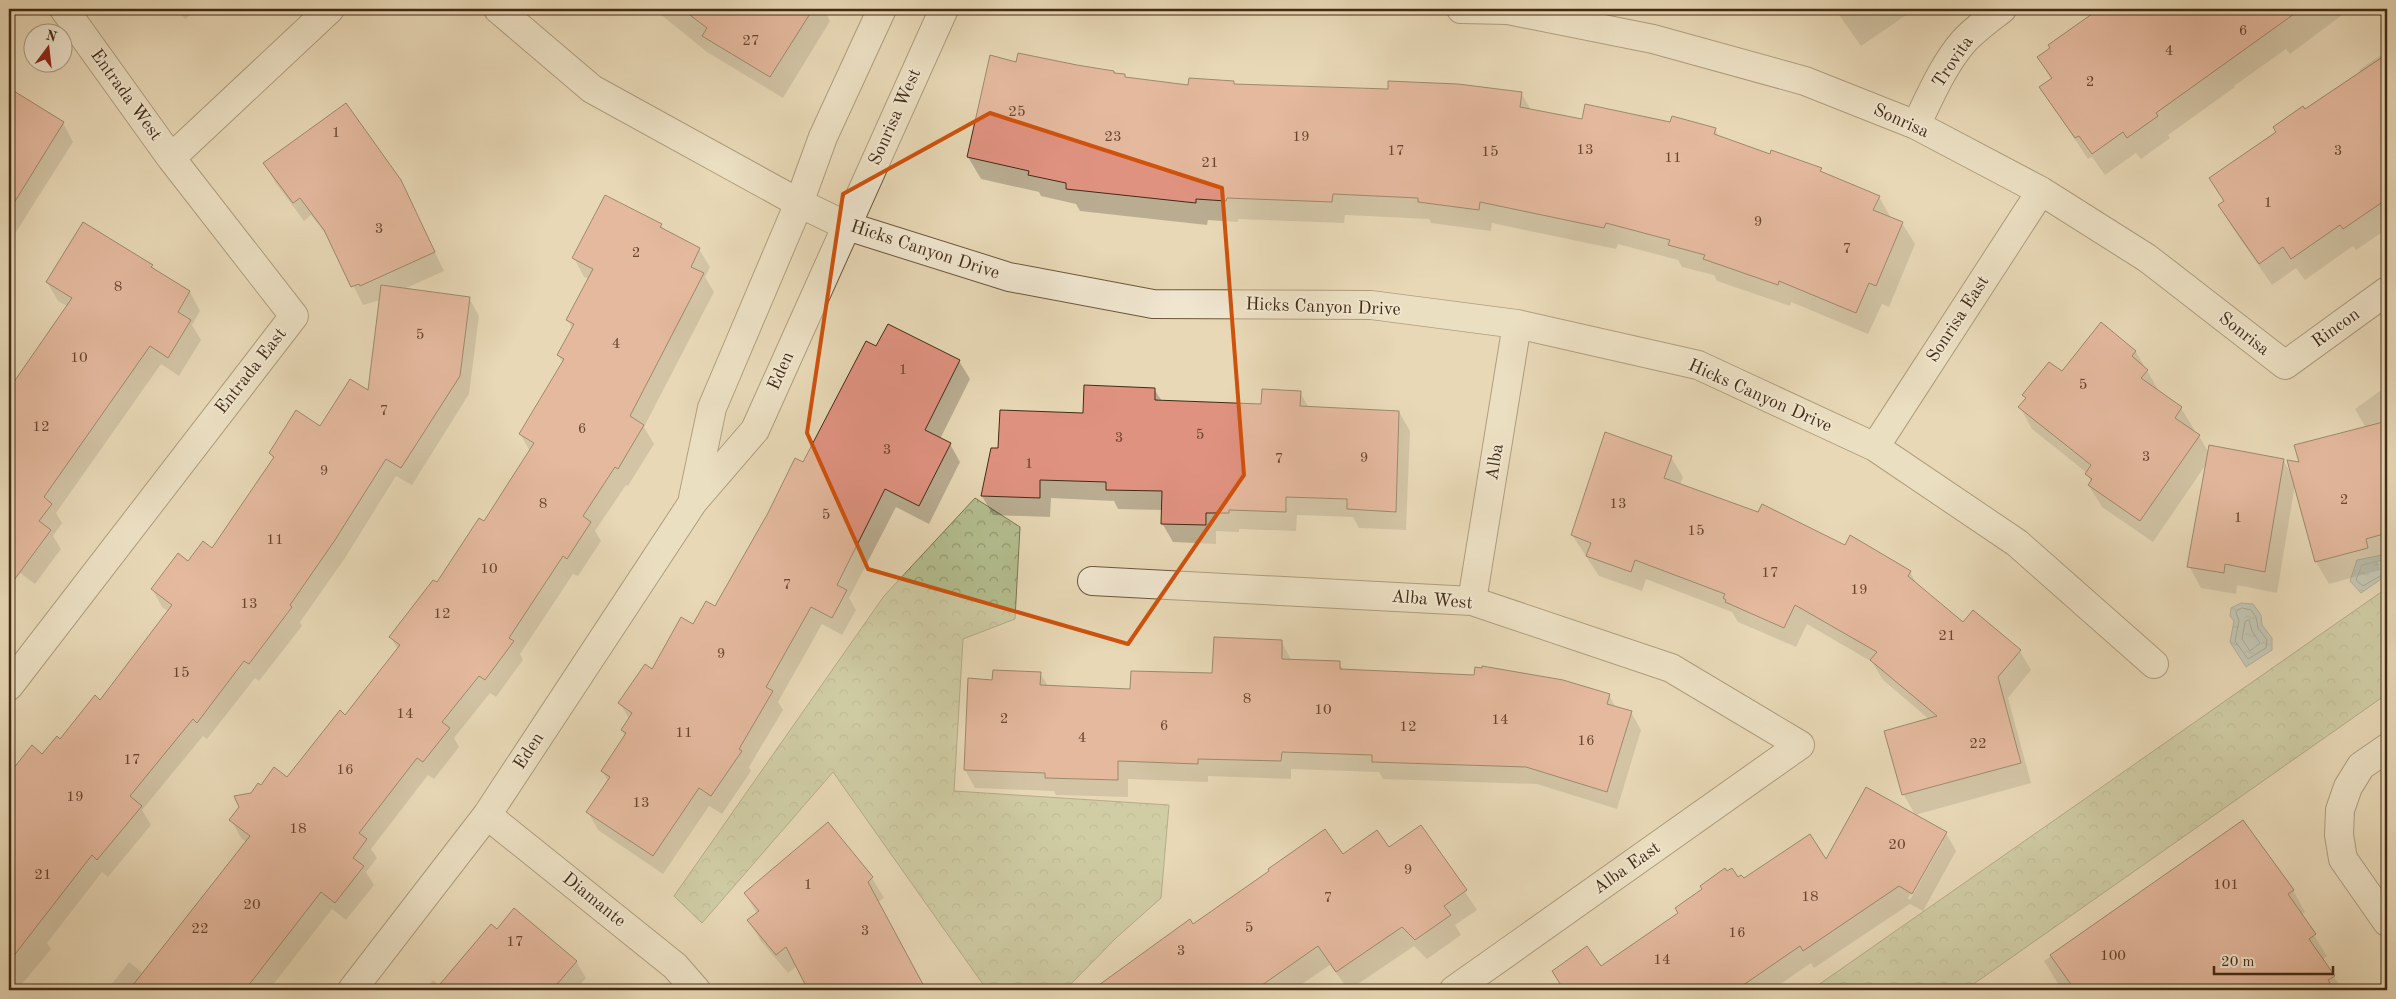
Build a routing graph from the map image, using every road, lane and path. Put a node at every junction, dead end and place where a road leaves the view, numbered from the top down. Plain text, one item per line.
1 (64, 9) edge
2 (330, 9) edge
3 (498, 9) edge
4 (882, 9) edge
5 (944, 9) edge
6 (1461, 9) edge
7 (2002, 9) edge
8 (1509, 10) edge
9 (1916, 125) junction
10 (171, 158) junction
11 (2040, 191) junction
12 (799, 204) junction
13 (847, 226) junction
14 (2387, 292) edge
15 (1517, 324) junction
16 (2285, 365) joint
17 (1875, 447) junction
18 (693, 502) junction
19 (1092, 580) dead end
20 (1472, 601) junction
21 (2154, 664) dead end
22 (9, 686) edge
23 (1800, 745) joint
24 (2387, 748) edge
25 (487, 815) junction
26 (2387, 922) edge
27 (352, 990) edge
28 (696, 990) edge
29 (1454, 990) edge

1 - 10 street, Entrada West
2 - 10 street
3 - 12 street, Hicks Canyon Drive
4 - 12 street
5 - 13 street, Sonrisa West
6 - 8 street, Sonrisa
7 - 9 street, Trovita
8 - 9 street, Sonrisa
9 - 11 street, Sonrisa
10 - 22 street, Entrada East
11 - 16 street, Sonrisa
11 - 17 street, Sonrisa East
12 - 13 street, Hicks Canyon Drive
12 - 18 street, Eden
13 - 15 street, Hicks Canyon Drive
13 - 18 street, Eden
14 - 16 street, Rincon
15 - 17 street, Hicks Canyon Drive
15 - 20 street, Alba
17 - 21 street, Hicks Canyon Drive
18 - 25 street, Eden
19 - 20 street, Alba West
20 - 23 street, Alba West
23 - 29 street, Alba East
24 - 26 street
25 - 27 street, Eden
25 - 28 street, Diamante

